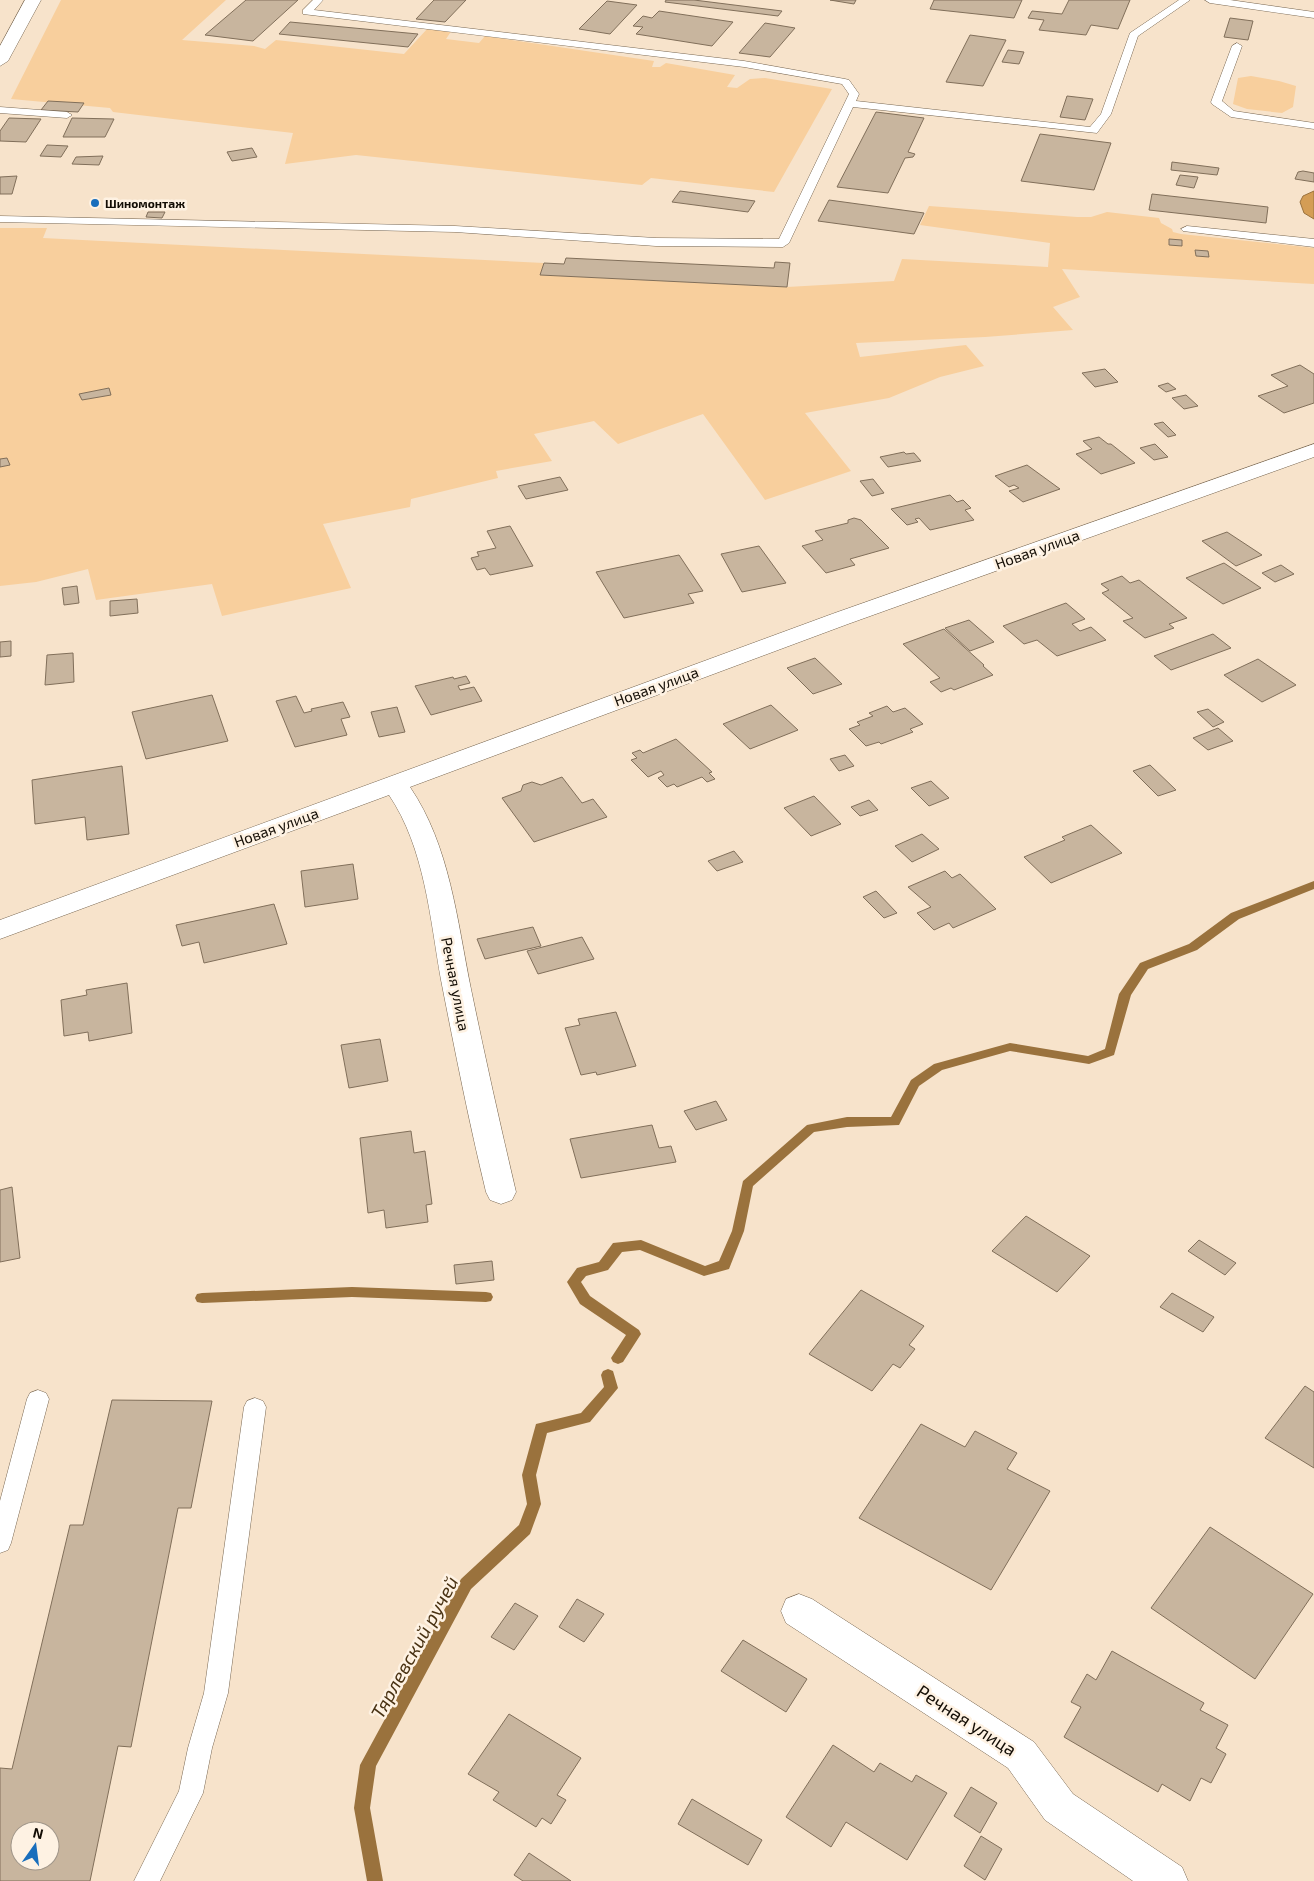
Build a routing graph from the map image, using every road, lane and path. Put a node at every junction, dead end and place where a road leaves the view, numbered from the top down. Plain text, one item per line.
1 (33, 0) edge
2 (318, 0) edge
3 (1185, 0) edge
4 (1210, 0) edge
5 (1314, 15) edge
6 (1236, 46) dead end
7 (0, 60) edge
8 (849, 104) junction
9 (0, 110) edge
10 (67, 115) dead end
11 (1314, 126) edge
12 (0, 219) edge
13 (1187, 229) dead end
14 (1314, 243) edge
15 (1314, 450) edge
16 (394, 783) junction
17 (0, 930) edge
18 (500, 1192) dead end
19 (38, 1399) dead end
20 (255, 1407) dead end
21 (0, 1543) edge
22 (799, 1611) dead end
23 (147, 1881) edge
24 (1168, 1881) edge

1 - 7 street
2 - 8 lane
3 - 8 lane
4 - 5 lane
6 - 11 lane
8 - 12 lane
9 - 10 lane
13 - 14 lane
15 - 16 street, Новая улица
16 - 17 street, Новая улица
16 - 18 street, Речная улица
19 - 21 lane
20 - 23 lane
22 - 24 street, Речная улица

